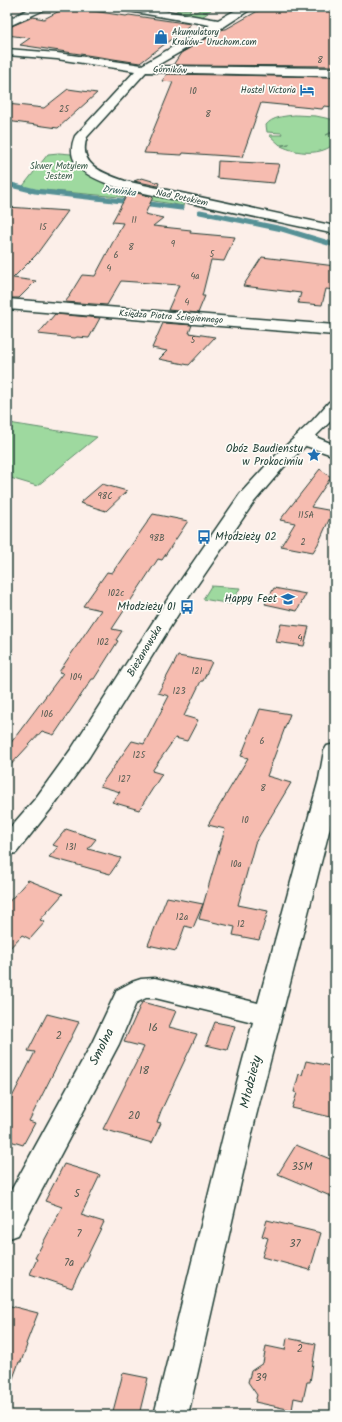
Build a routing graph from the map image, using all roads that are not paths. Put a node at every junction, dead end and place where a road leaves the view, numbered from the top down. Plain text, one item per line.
1 (42, 7) edge
2 (123, 7) edge
3 (249, 7) edge
4 (7, 24) edge
5 (221, 24) junction
6 (7, 52) edge
7 (143, 69) junction
8 (333, 71) edge
9 (335, 230) edge
10 (7, 304) edge
11 (335, 330) edge
12 (335, 406) edge
13 (307, 435) junction
14 (335, 440) edge
15 (335, 451) edge
16 (335, 751) edge
17 (7, 847) edge
18 (269, 1016) junction
19 (7, 1226) edge
20 (171, 1415) edge

1 - 4 street
2 - 5 street
3 - 5 street, Nad Potokiem
5 - 7 street, Nad Potokiem
6 - 7 street, Górników
7 - 8 street, Górników
7 - 9 street, Nad Potokiem
10 - 11 street, Księdza Piotra Ściegiennego
12 - 13 street, Bieżanowska
13 - 14 street
13 - 15 street
13 - 17 street, Bieżanowska
16 - 18 street, Młodzieży
18 - 19 street, Smolna
18 - 20 street, Młodzieży

